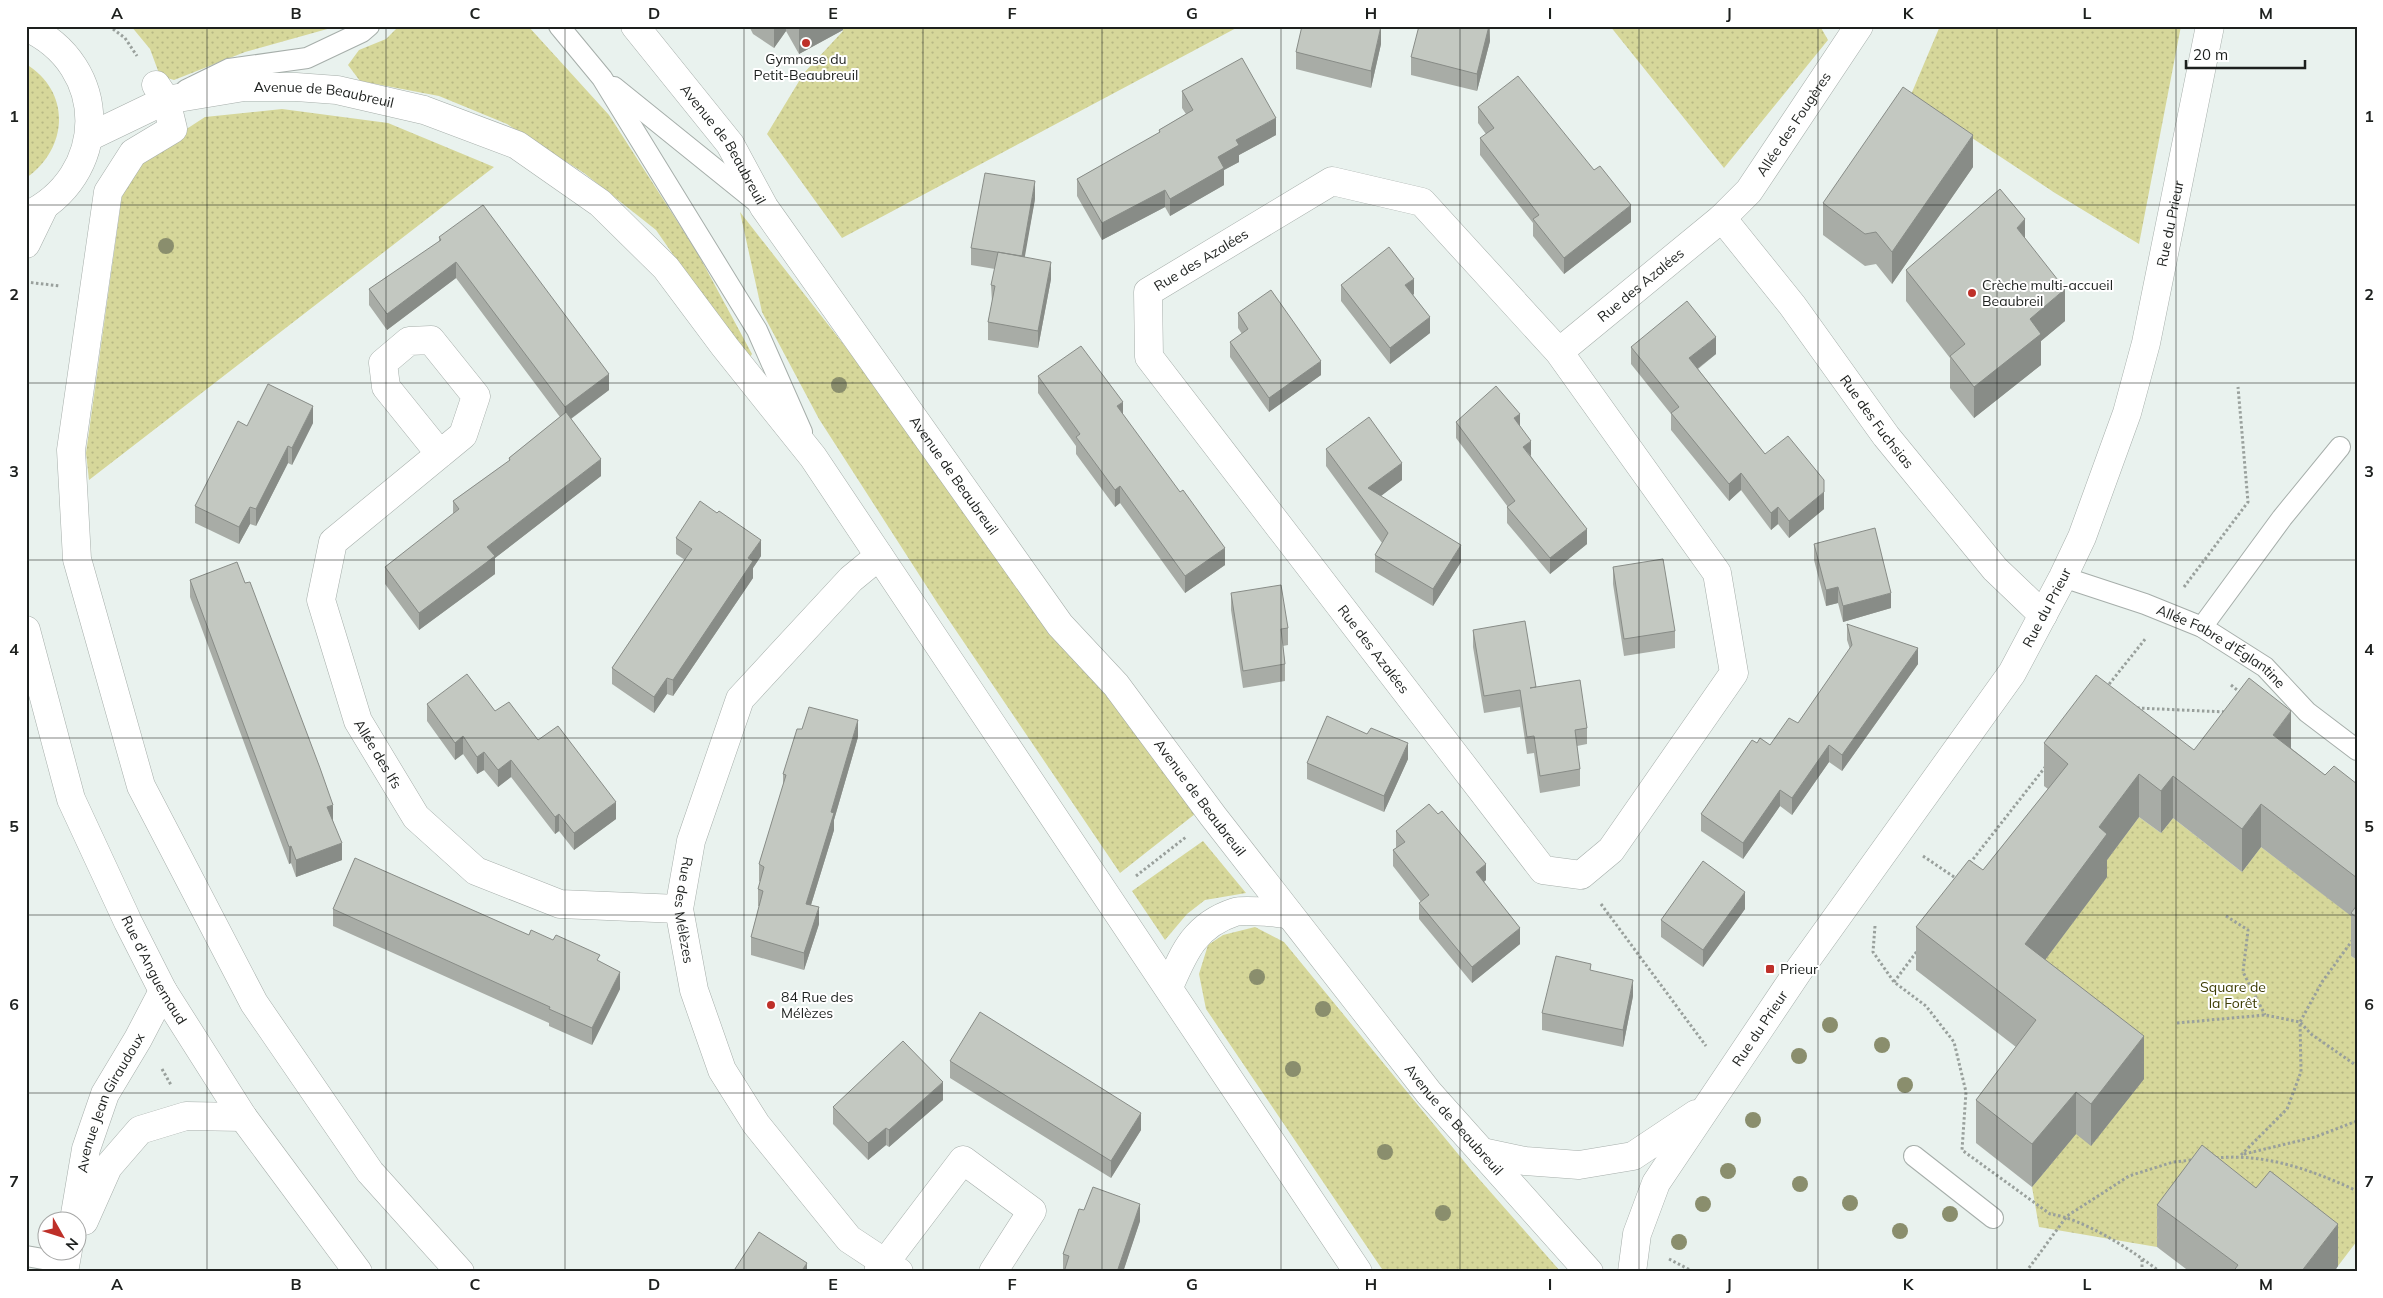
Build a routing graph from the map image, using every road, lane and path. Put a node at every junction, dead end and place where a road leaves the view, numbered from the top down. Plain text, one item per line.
1 (109, 26) edge
2 (369, 26) edge
3 (559, 26) edge
4 (636, 26) edge
5 (1859, 26) edge
6 (2210, 26) edge
7 (26, 27) edge
8 (602, 78) junction
9 (161, 92) junction
10 (89, 137) junction
11 (764, 208) junction
12 (34, 213) edge
13 (1722, 218) junction
14 (26, 244) edge
15 (1559, 352) junction
16 (2238, 386) dead end
17 (2340, 447) dead end
18 (440, 454) dead end
19 (813, 457) junction
20 (879, 556) junction
21 (2064, 577) junction
22 (2164, 614) junction
23 (2043, 615) junction
24 (2202, 627) junction
25 (26, 630) edge
26 (2155, 641) dead end
27 (2229, 684) dead end
28 (2104, 691) edge
29 (2244, 696) edge
30 (2130, 708) edge
31 (2228, 712) edge
32 (2357, 750) edge
33 (2049, 762) edge
34 (1213, 816) junction
35 (1916, 862) dead end
36 (1970, 864) edge
37 (1964, 872) edge
38 (1581, 875) junction
39 (1108, 897) junction
40 (679, 909) junction
41 (1289, 914) junction
42 (2226, 916) dead end
43 (1878, 921) dead end
44 (2357, 934) edge
45 (1922, 945) edge
46 (1894, 982) junction
47 (1169, 987) junction
48 (162, 991) junction
49 (2265, 1015) junction
50 (2300, 1022) junction
51 (2177, 1023) dead end
52 (138, 1039) junction
53 (2357, 1066) edge
54 (1727, 1076) junction
55 (1705, 1108) junction
56 (186, 1116) junction
57 (243, 1117) junction
58 (2357, 1121) edge
59 (1482, 1152) junction
60 (2241, 1155) junction
61 (1914, 1156) dead end
62 (2212, 1158) edge
63 (2202, 1159) edge
64 (2357, 1191) edge
65 (76, 1210) edge
66 (88, 1214) edge
67 (2067, 1216) junction
68 (1994, 1218) dead end
69 (2142, 1257) junction
70 (1666, 1258) dead end
71 (887, 1268) edge
72 (358, 1272) edge
73 (460, 1272) edge
74 (993, 1272) edge
75 (1358, 1272) edge
76 (1589, 1272) edge
77 (1632, 1272) edge
78 (1694, 1272) edge
79 (2026, 1272) edge
80 (2142, 1272) edge
81 (2160, 1272) edge

1 - 9 path
2 - 9 lane
3 - 8 lane, Avenue de Beaubreuil
4 - 11 street, Avenue de Beaubreuil
5 - 13 street, Allée des Fougères
6 - 21 street, Rue du Prieur
7 - 10 street
8 - 11 lane
8 - 19 lane, Avenue de Beaubreuil
9 - 10 street, Avenue de Beaubreuil
9 - 19 street, Avenue de Beaubreuil
9 - 73 street
10 - 12 street
11 - 34 street, Avenue de Beaubreuil
12 - 14 street
13 - 15 street, Rue des Azalées
13 - 23 street, Rue des Fuchsias
15 - 38 street, Rue des Azalées
15 - 38 street, Rue des Azalées
16 - 22 path
17 - 24 lane
18 - 40 street, Allée des Ifs
19 - 20 street, Avenue de Beaubreuil
20 - 39 street, Avenue de Beaubreuil
20 - 40 street, Rue des Mélèzes
21 - 22 lane, Allée Fabre d'Églantine
21 - 23 street, Rue du Prieur
22 - 24 lane, Allée Fabre d'Églantine
23 - 54 street, Rue du Prieur
24 - 32 lane, Allée Fabre d'Églantine
25 - 48 street, Rue d'Anguernaud
26 - 28 path
27 - 29 path
30 - 31 path
33 - 36 path
34 - 39 path
34 - 41 street, Avenue de Beaubreuil
35 - 37 path
38 - 54 path
39 - 47 street, Avenue de Beaubreuil
40 - 71 street, Rue des Mélèzes
41 - 47 street
41 - 59 street, Avenue de Beaubreuil
42 - 49 path
43 - 46 path
44 - 50 path
45 - 46 path
46 - 67 path
47 - 75 street, Avenue de Beaubreuil
48 - 52 street, Avenue Jean Giraudoux
48 - 57 street, Rue d'Anguernaud
49 - 50 path
49 - 51 path
50 - 53 path
50 - 60 path
52 - 56 path
52 - 65 street, Avenue Jean Giraudoux
54 - 55 street, Rue du Prieur
55 - 59 street, Rue du Prieur
55 - 77 street, Rue du Prieur
56 - 57 street, Avenue Jean Giraudoux
56 - 66 street, Avenue Jean Giraudoux
57 - 72 street, Rue d'Anguernaud
58 - 60 path
59 - 76 street, Avenue de Beaubreuil
60 - 62 path
60 - 64 path
61 - 68 lane
63 - 67 path
67 - 69 path
67 - 79 path
69 - 80 path
69 - 81 path
70 - 78 path
71 - 74 street, Rue des Mélèzes

